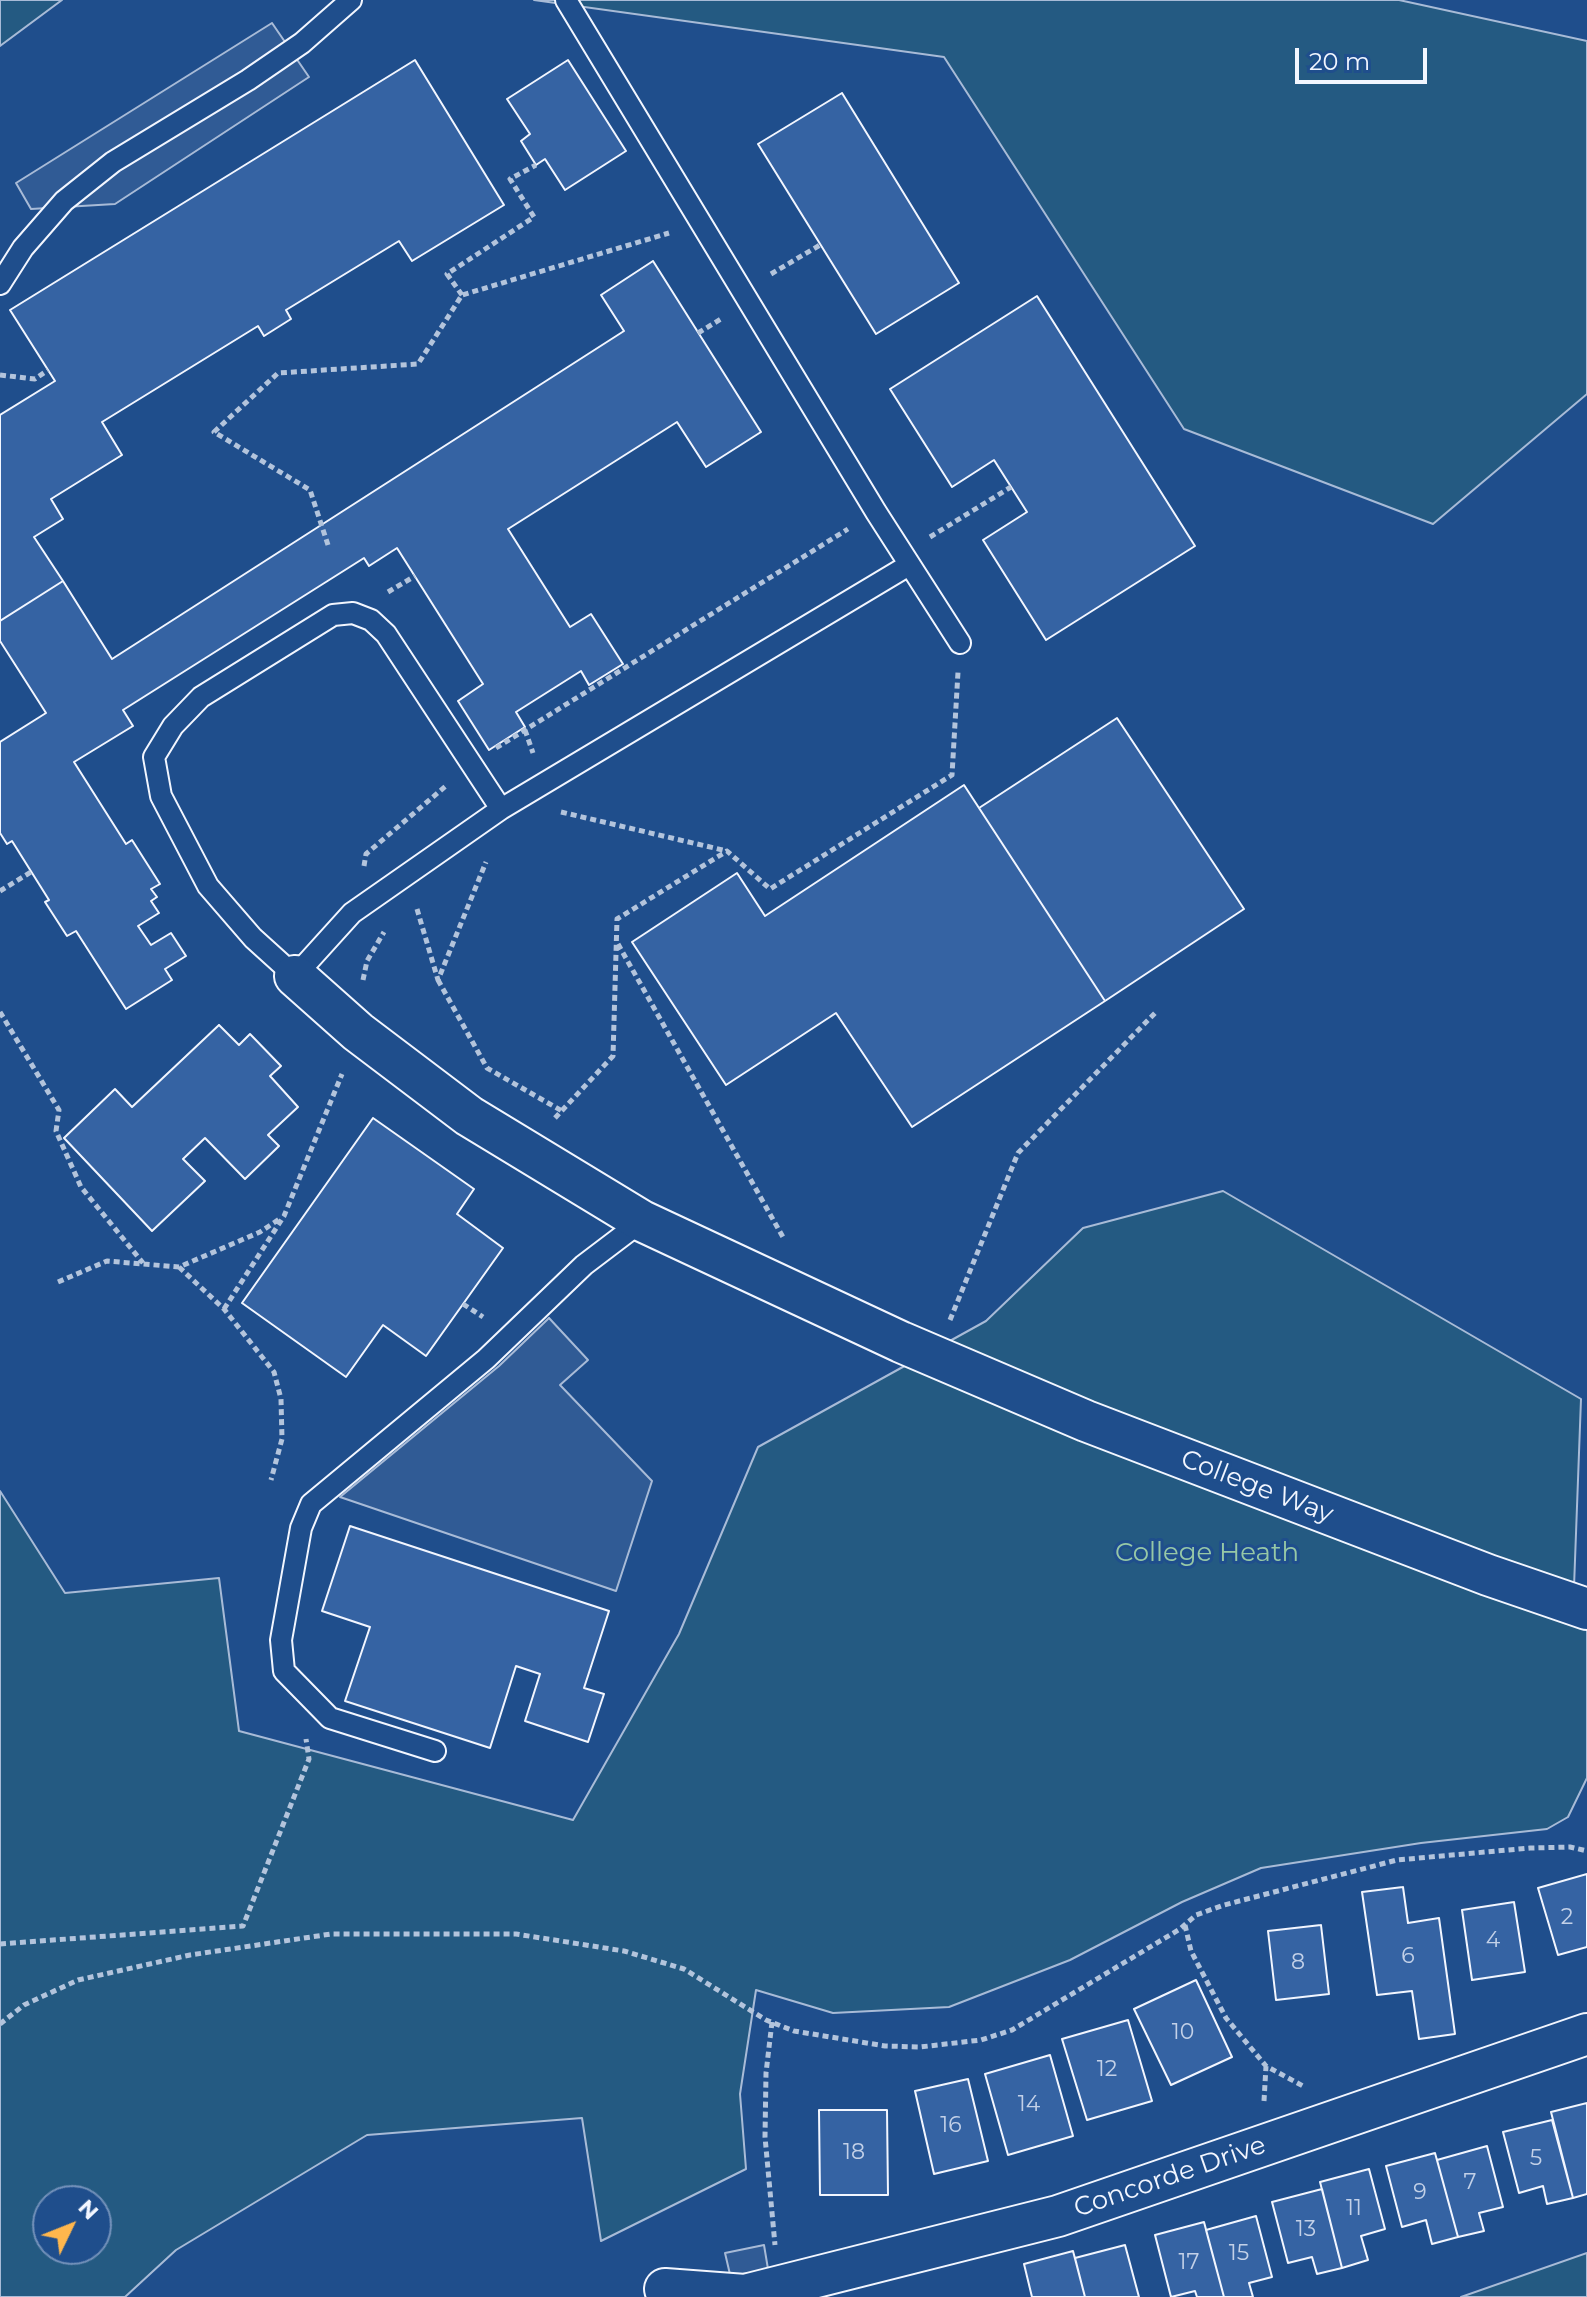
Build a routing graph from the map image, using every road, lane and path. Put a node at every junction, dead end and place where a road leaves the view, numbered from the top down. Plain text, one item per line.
1 (351, 0) edge
2 (566, 0) edge
3 (536, 165) dead end
4 (701, 223) junction
5 (820, 245) dead end
6 (0, 284) edge
7 (742, 291) junction
8 (462, 295) junction
9 (48, 370) dead end
10 (0, 375) edge
11 (1011, 487) dead end
12 (876, 512) junction
13 (328, 545) dead end
14 (906, 560) junction
15 (960, 643) joint
16 (471, 763) junction
17 (544, 787) junction
18 (501, 809) junction
19 (560, 812) junction
20 (548, 820) dead end
21 (727, 851) junction
22 (498, 854) dead end
23 (486, 862) junction
24 (475, 870) dead end
25 (31, 872) dead end
26 (0, 891) edge
27 (428, 901) dead end
28 (417, 909) junction
29 (352, 913) junction
30 (406, 917) dead end
31 (395, 924) dead end
32 (617, 942) junction
33 (295, 976) junction
34 (438, 980) junction
35 (361, 990) dead end
36 (0, 1012) edge
37 (1155, 1013) dead end
38 (358, 1032) junction
39 (562, 1111) junction
40 (545, 1129) dead end
41 (284, 1216) junction
42 (642, 1221) junction
43 (790, 1251) dead end
44 (143, 1263) junction
45 (179, 1267) junction
46 (58, 1282) dead end
47 (224, 1309) junction
48 (939, 1342) junction
49 (271, 1480) dead end
50 (1587, 1609) edge
51 (296, 1687) junction
52 (435, 1751) dead end
53 (1587, 1851) edge
54 (1185, 1925) junction
55 (0, 1944) edge
56 (772, 2022) junction
57 (0, 2024) edge
58 (1587, 2034) edge
59 (1356, 2113) junction
60 (665, 2289) dead end
61 (756, 2293) edge

1 - 6 lane
2 - 4 lane
3 - 8 path
4 - 7 lane
4 - 8 path
5 - 7 path
7 - 12 lane
8 - 13 path
9 - 10 path
11 - 14 path
12 - 14 lane
12 - 16 path
14 - 15 lane
14 - 17 lane
15 - 21 path
16 - 18 lane
16 - 29 path
16 - 33 lane
17 - 18 lane
17 - 19 path
18 - 29 lane
19 - 20 path
19 - 21 path
21 - 32 path
22 - 23 path
23 - 24 path
23 - 34 path
25 - 26 path
27 - 28 path
28 - 30 path
28 - 34 path
29 - 33 lane
31 - 35 path
32 - 39 path
32 - 43 path
33 - 38 street, College Way
34 - 39 path
36 - 44 path
37 - 48 path
38 - 41 path
38 - 42 street, College Way
39 - 40 path
41 - 45 path
41 - 47 path
42 - 48 street, College Way
42 - 51 lane
44 - 45 path
44 - 46 path
45 - 47 path
47 - 49 path
48 - 50 street, College Way
51 - 52 lane
51 - 55 path
53 - 54 path
54 - 56 path
54 - 59 path
56 - 57 path
56 - 61 path
58 - 59 street, Concorde Drive
59 - 61 street, Concorde Drive
60 - 61 street, Concorde Drive

